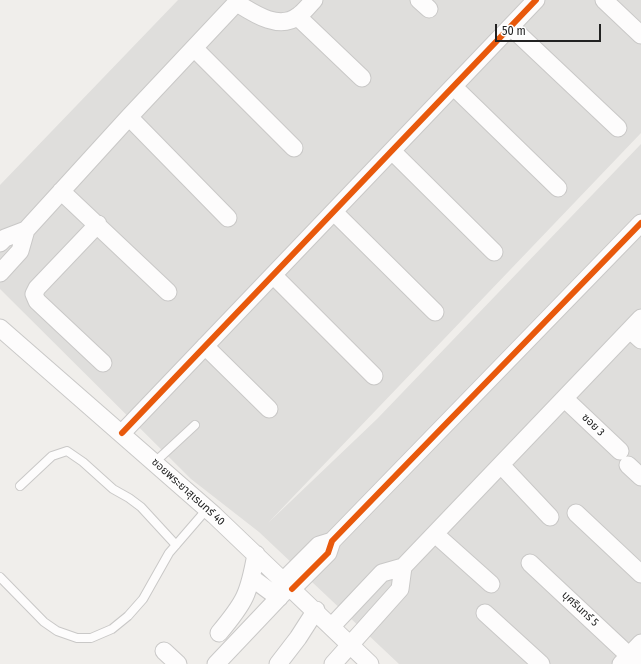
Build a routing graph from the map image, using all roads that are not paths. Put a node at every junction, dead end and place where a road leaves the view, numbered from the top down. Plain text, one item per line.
1 (314, 0) edge
2 (536, 0) edge
3 (604, 0) edge
4 (238, 1) edge
5 (298, 17) junction
6 (511, 27) junction
7 (641, 36) edge
8 (194, 48) junction
9 (362, 78) dead end
10 (454, 87) junction
11 (128, 117) junction
12 (618, 128) dead end
13 (294, 148) dead end
14 (392, 151) junction
15 (558, 188) dead end
16 (61, 191) junction
17 (334, 212) junction
18 (228, 218) dead end
19 (641, 223) edge
20 (98, 224) junction
21 (26, 230) junction
22 (0, 244) edge
23 (494, 252) dead end
24 (0, 273) edge
25 (273, 275) junction
26 (168, 292) dead end
27 (435, 312) dead end
28 (0, 328) edge
29 (637, 329) edge
30 (205, 346) junction
31 (103, 363) dead end
32 (374, 376) dead end
33 (565, 399) junction
34 (269, 409) dead end
35 (194, 425) dead end
36 (122, 433) junction
37 (155, 462) junction
38 (501, 466) junction
39 (641, 477) edge
40 (20, 486) dead end
41 (207, 509) junction
42 (576, 513) dead end
43 (550, 517) dead end
44 (436, 534) junction
45 (176, 545) junction
46 (256, 554) junction
47 (530, 563) dead end
48 (403, 567) junction
49 (641, 574) edge
50 (0, 577) edge
51 (252, 578) junction
52 (491, 584) dead end
53 (286, 588) junction
54 (316, 610) junction
55 (485, 613) dead end
56 (332, 626) junction
57 (219, 633) dead end
58 (641, 643) edge
59 (351, 645) junction
60 (164, 651) dead end
61 (629, 661) edge
62 (178, 664) edge
63 (216, 664) edge
64 (278, 664) edge
65 (333, 664) edge
66 (370, 664) edge
67 (541, 664) edge

1 - 5 street
2 - 6 street
3 - 7 street
4 - 5 street
4 - 8 street
5 - 9 street
6 - 10 street
6 - 12 street
8 - 11 street
8 - 13 street
10 - 14 street
10 - 15 street
11 - 16 street
11 - 18 street
14 - 17 street
14 - 23 street
16 - 20 street
16 - 21 street
17 - 25 street
17 - 27 street
19 - 53 street
20 - 26 street
20 - 31 street
21 - 22 street
21 - 24 street
25 - 30 street
25 - 32 street
28 - 36 street, ซอยพระยาสุเรนทร์ 40
29 - 33 street
30 - 34 street
30 - 36 street
33 - 38 street
33 - 39 street, ซอย 3
35 - 37 lane
36 - 37 street, ซอยพระยาสุเรนทร์ 40
37 - 41 street, ซอยพระยาสุเรนทร์ 40
38 - 43 street
38 - 44 street
40 - 45 lane
41 - 45 lane
41 - 46 street, ซอยพระยาสุเรนทร์ 40
42 - 49 street
44 - 48 street
44 - 52 street
45 - 50 lane
46 - 51 street
46 - 53 street, ซอยพระยาสุเรนทร์ 40
47 - 61 street, บุศรินทร์ 5
48 - 56 street
48 - 59 street
51 - 53 street
51 - 57 street
53 - 54 street, ซอยพระยาสุเรนทร์ 40
53 - 63 street
54 - 56 street, ซอยพระยาสุเรนทร์ 40
54 - 64 street
55 - 67 street
56 - 59 street, ซอยพระยาสุเรนทร์ 40
58 - 61 street
59 - 65 street
59 - 66 street, ซอยพระยาสุเรนทร์ 40
60 - 62 street

